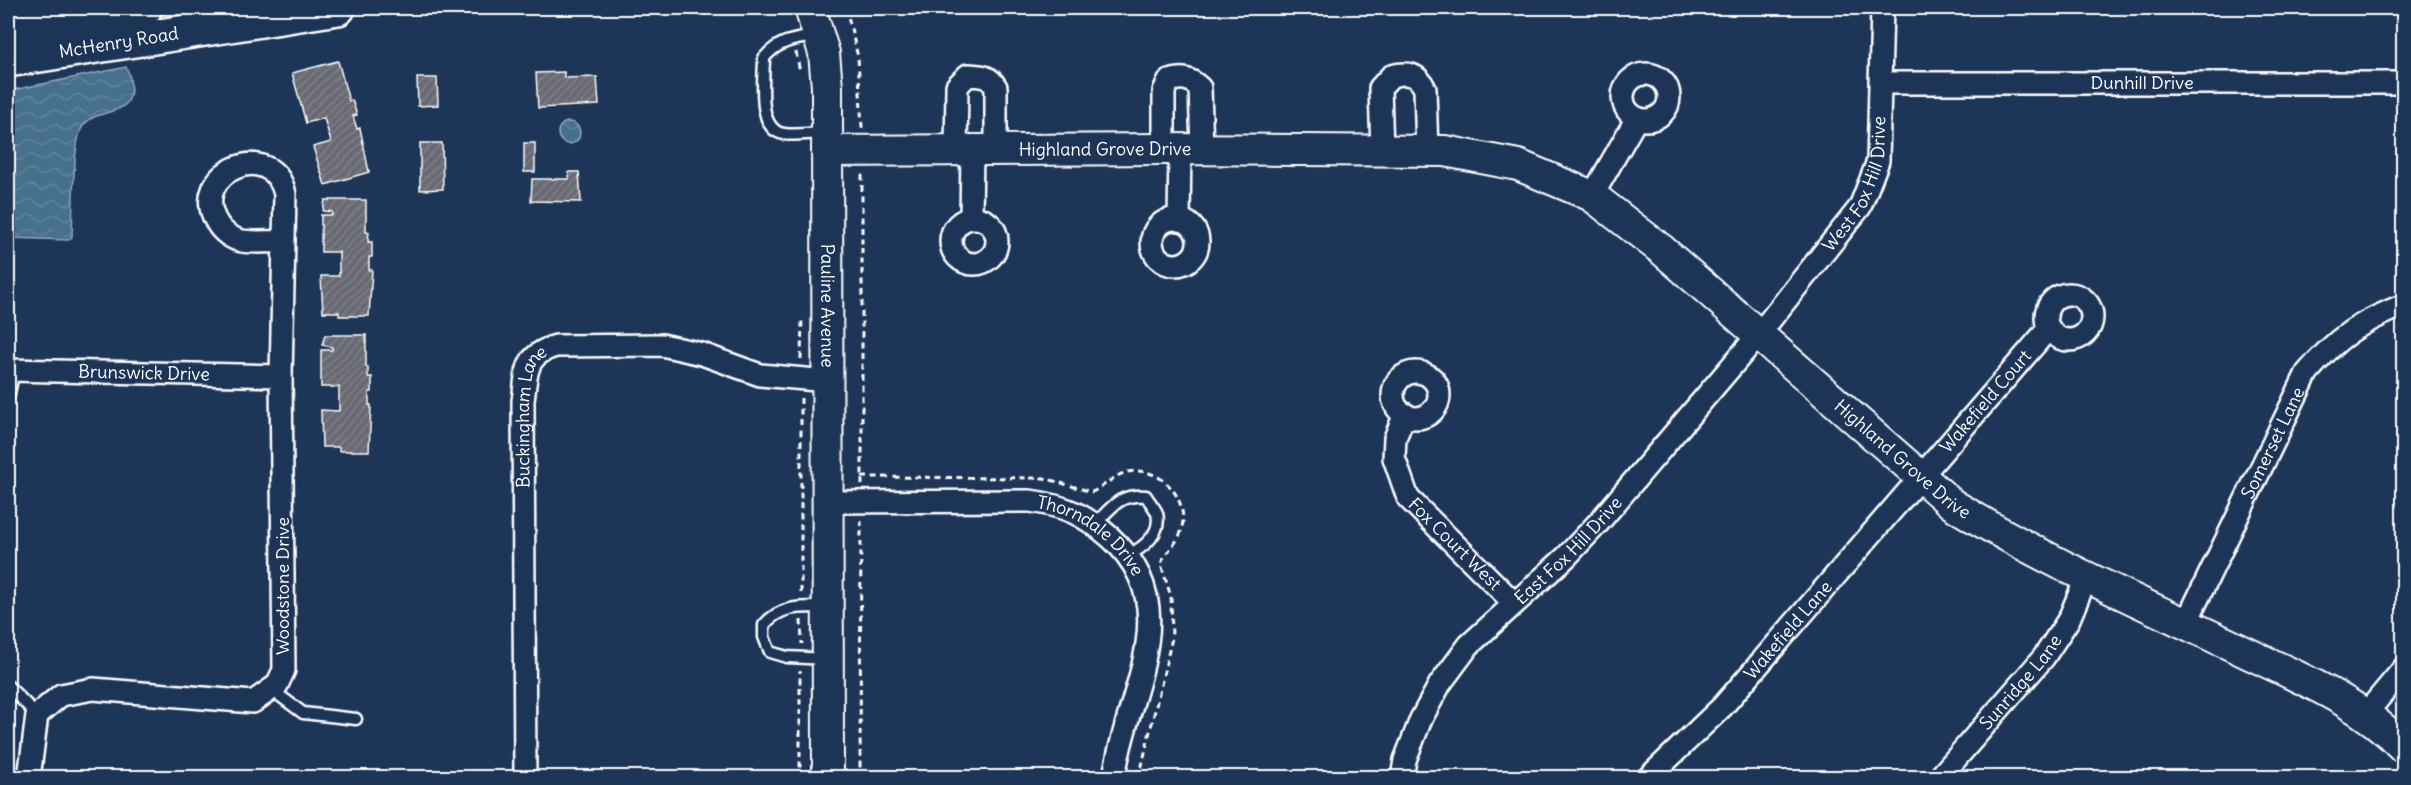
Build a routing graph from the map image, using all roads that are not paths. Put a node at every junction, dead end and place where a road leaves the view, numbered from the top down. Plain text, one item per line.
1 (145, 8) edge
2 (338, 8) edge
3 (1882, 8) edge
4 (808, 27) edge
5 (8, 29) edge
6 (8, 60) edge
7 (1881, 83) junction
8 (2403, 83) edge
9 (1637, 118) dead end
10 (827, 142) junction
11 (1182, 149) junction
12 (1382, 151) junction
13 (1427, 151) junction
14 (975, 152) junction
15 (1592, 196) junction
16 (971, 218) dead end
17 (1179, 220) dead end
18 (284, 242) dead end
19 (2403, 304) edge
20 (2049, 328) dead end
21 (1759, 334) junction
22 (11, 370) edge
23 (281, 376) junction
24 (815, 380) junction
25 (8, 398) edge
26 (1405, 414) dead end
27 (1923, 477) junction
28 (828, 502) junction
29 (1095, 524) junction
30 (1129, 555) junction
31 (2087, 576) junction
32 (1513, 602) junction
33 (815, 607) junction
34 (2186, 623) junction
35 (814, 659) junction
36 (2403, 668) edge
37 (8, 686) edge
38 (272, 690) junction
39 (37, 715) junction
40 (2364, 716) junction
41 (356, 719) dead end
42 (2403, 748) edge
43 (29, 777) edge
44 (525, 777) edge
45 (828, 777) edge
46 (1114, 777) edge
47 (1402, 777) edge
48 (1648, 777) edge
49 (1939, 777) edge

1 - 5 main road, McHenry Road
2 - 6 main road, McHenry Road
3 - 7 street, West Fox Hill Drive
4 - 10 street, Pauline Avenue
4 - 10 lane
7 - 8 street, Dunhill Drive
7 - 21 street, West Fox Hill Drive
9 - 15 street
10 - 14 street, Highland Grove Drive
10 - 24 street, Pauline Avenue
11 - 12 street, Highland Grove Drive
11 - 14 street, Highland Grove Drive
11 - 17 street
12 - 13 street, Highland Grove Drive
12 - 13 street
13 - 15 street, Highland Grove Drive
14 - 16 street
15 - 21 street, Highland Grove Drive
18 - 23 street, Woodstone Drive
19 - 34 street, Somerset Lane
20 - 27 street, Wakefield Court
21 - 27 street, Highland Grove Drive
21 - 32 street, East Fox Hill Drive
22 - 23 street, Brunswick Drive
22 - 25 lane
23 - 38 street, Woodstone Drive
24 - 28 street, Pauline Avenue
24 - 44 street, Buckingham Lane
26 - 32 street, Fox Court West
27 - 31 street, Highland Grove Drive
27 - 48 street, Wakefield Lane
28 - 29 street, Thorndale Drive
28 - 33 street, Pauline Avenue
29 - 30 street, Thorndale Drive
29 - 30 lane
30 - 46 street, Thorndale Drive
31 - 34 street, Highland Grove Drive
31 - 49 street, Sunridge Lane
32 - 47 street, East Fox Hill Drive
33 - 35 street, Pauline Avenue
33 - 35 lane
34 - 40 street, Highland Grove Drive
35 - 45 street, Pauline Avenue
36 - 40 street
37 - 39 lane
38 - 39 street
38 - 41 lane
39 - 43 street
40 - 42 street, Highland Grove Drive

